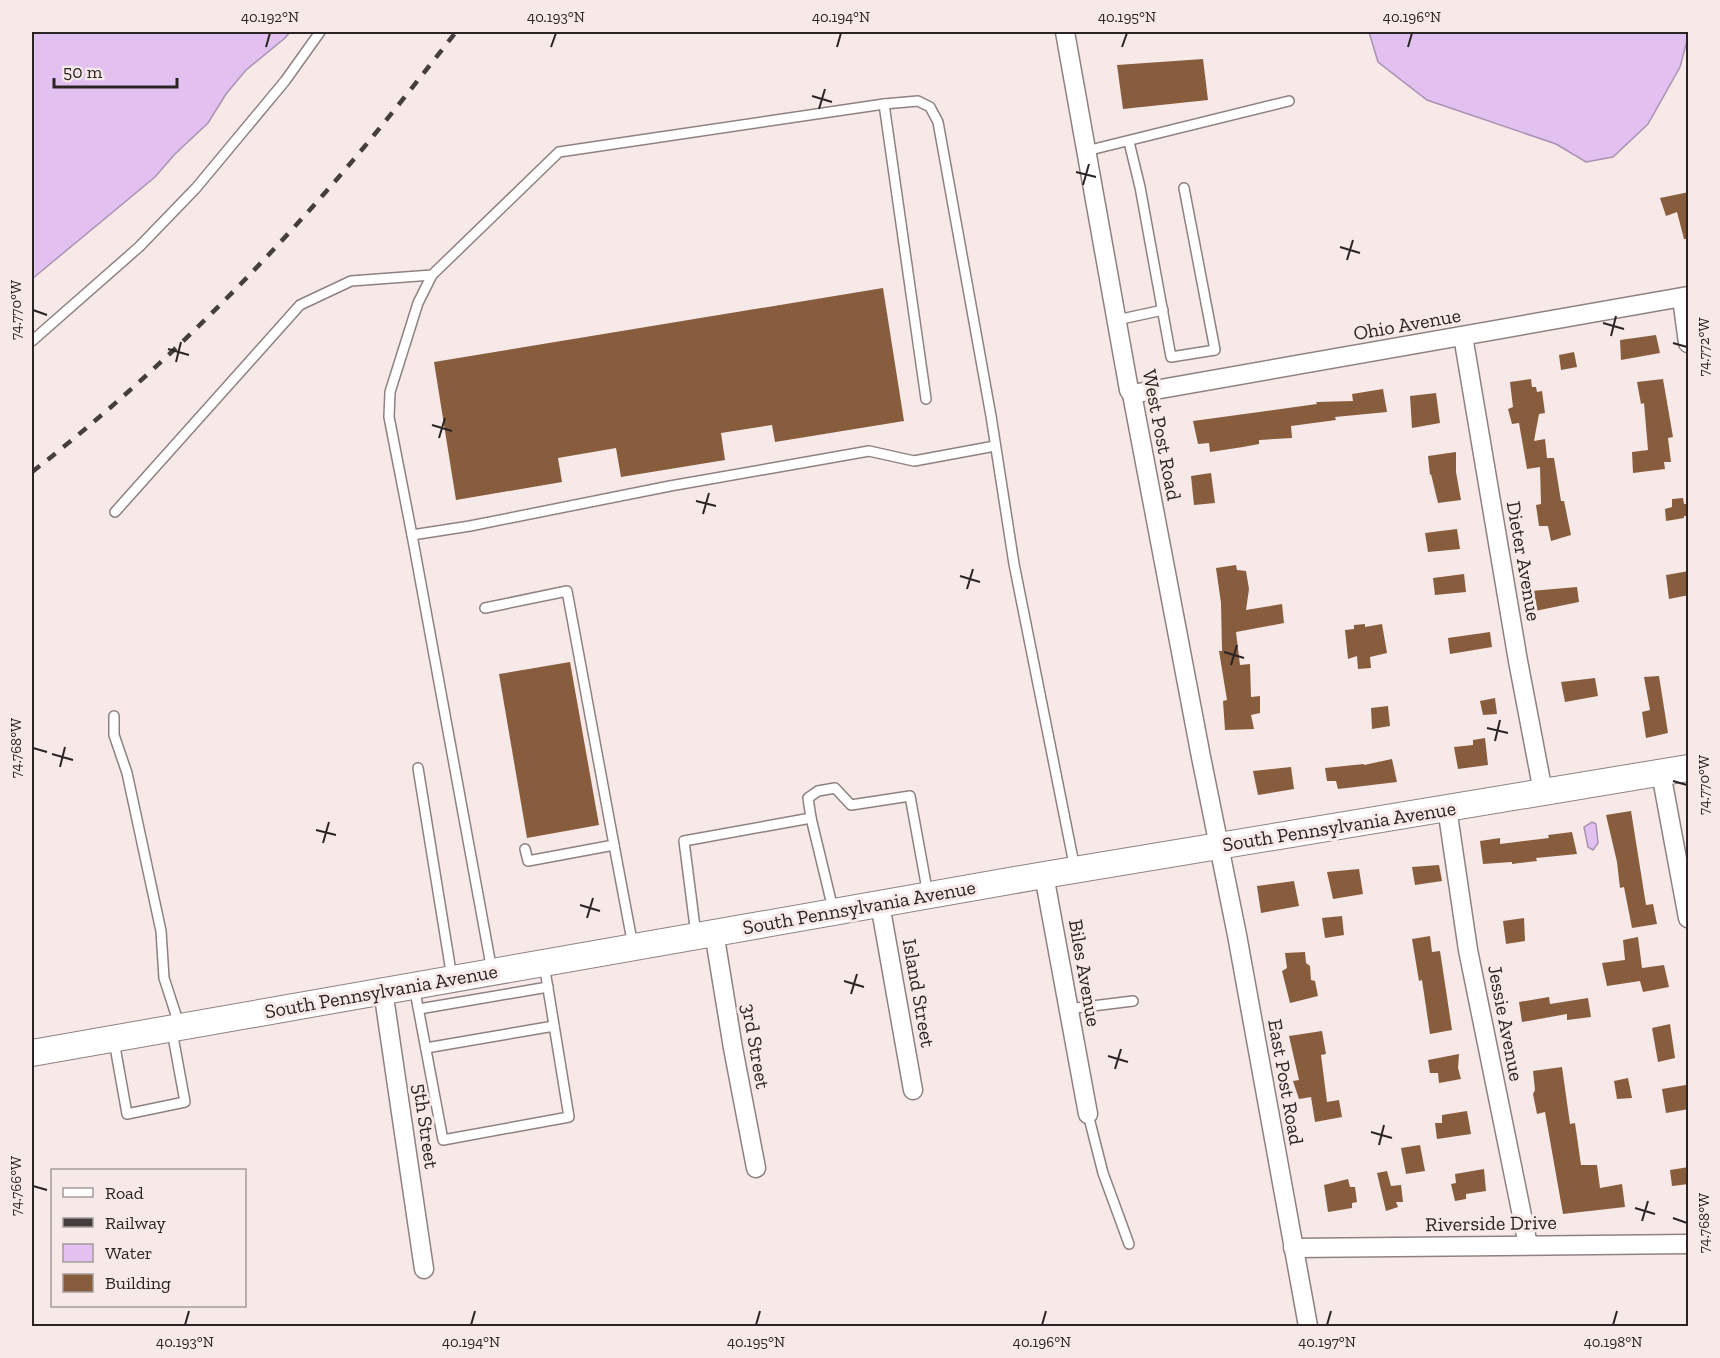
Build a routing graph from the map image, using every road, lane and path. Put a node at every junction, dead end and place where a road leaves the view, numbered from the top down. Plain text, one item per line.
1 (320, 32) edge
2 (1065, 32) edge
3 (1289, 101) dead end
4 (884, 104) junction
5 (1129, 142) junction
6 (1086, 151) junction
7 (1184, 188) dead end
8 (432, 275) junction
9 (1685, 297) edge
10 (1163, 310) junction
11 (1117, 320) junction
12 (1463, 336) junction
13 (32, 342) edge
14 (1689, 343) edge
15 (1132, 394) junction
16 (926, 399) dead end
17 (995, 446) junction
18 (115, 512) dead end
19 (412, 535) junction
20 (485, 608) dead end
21 (114, 716) dead end
22 (418, 768) dead end
23 (1689, 768) edge
24 (1661, 773) junction
25 (1543, 792) junction
26 (1447, 808) junction
27 (811, 818) junction
28 (614, 845) junction
29 (1220, 846) junction
30 (525, 849) dead end
31 (1076, 872) junction
32 (1044, 875) junction
33 (928, 896) junction
34 (880, 904) junction
35 (834, 912) junction
36 (1689, 918) edge
37 (705, 934) junction
38 (633, 946) junction
39 (544, 962) junction
40 (492, 971) junction
41 (452, 978) junction
42 (548, 987) junction
43 (383, 990) junction
44 (416, 997) junction
45 (1133, 1002) dead end
46 (1068, 1009) junction
47 (554, 1026) junction
48 (175, 1027) junction
49 (113, 1038) junction
50 (426, 1048) junction
51 (32, 1053) edge
52 (913, 1090) dead end
53 (1088, 1114) joint
54 (756, 1168) dead end
55 (1129, 1244) dead end
56 (1689, 1244) edge
57 (1528, 1245) junction
58 (1293, 1248) junction
59 (424, 1269) dead end
60 (1308, 1326) edge

1 - 13 lane
2 - 6 street, West Post Road
3 - 5 lane
4 - 8 lane
4 - 16 lane
4 - 17 lane
5 - 6 lane
5 - 10 lane
6 - 11 street, West Post Road
7 - 10 lane
8 - 18 lane
8 - 19 lane
9 - 12 street, Ohio Avenue
9 - 14 street
10 - 11 lane
11 - 15 street, West Post Road
12 - 15 street, Ohio Avenue
12 - 25 street, Dieter Avenue
15 - 29 street, West Post Road
17 - 19 lane
17 - 31 lane
19 - 40 lane
20 - 28 lane
21 - 48 lane
22 - 41 lane
23 - 24 main road, South Pennsylvania Avenue
24 - 25 main road, South Pennsylvania Avenue
24 - 36 street
25 - 26 main road, South Pennsylvania Avenue
26 - 29 main road, South Pennsylvania Avenue
26 - 57 street, Jessie Avenue
27 - 33 lane
27 - 35 lane
27 - 37 lane
28 - 30 lane
28 - 38 lane
29 - 31 main road, South Pennsylvania Avenue
29 - 58 street, East Post Road
31 - 32 main road, South Pennsylvania Avenue
32 - 33 main road, South Pennsylvania Avenue
32 - 46 street, Biles Avenue
33 - 34 main road, South Pennsylvania Avenue
34 - 35 main road, South Pennsylvania Avenue
34 - 52 street, Island Street
35 - 37 main road, South Pennsylvania Avenue
37 - 38 main road, South Pennsylvania Avenue
37 - 54 street, 3rd Street
38 - 39 main road, South Pennsylvania Avenue
39 - 40 main road, South Pennsylvania Avenue
39 - 42 lane
40 - 41 main road, South Pennsylvania Avenue
41 - 44 main road, South Pennsylvania Avenue
42 - 44 lane
42 - 47 lane
43 - 44 main road, South Pennsylvania Avenue
43 - 48 main road, South Pennsylvania Avenue
43 - 59 street, 5th Street
44 - 50 lane
45 - 46 lane
46 - 53 street, Biles Avenue
47 - 50 lane
47 - 50 lane
48 - 49 main road, South Pennsylvania Avenue
48 - 49 lane
49 - 51 main road, South Pennsylvania Avenue
53 - 55 lane
56 - 57 street, Riverside Drive
57 - 58 street, Riverside Drive
58 - 60 street, East Post Road

